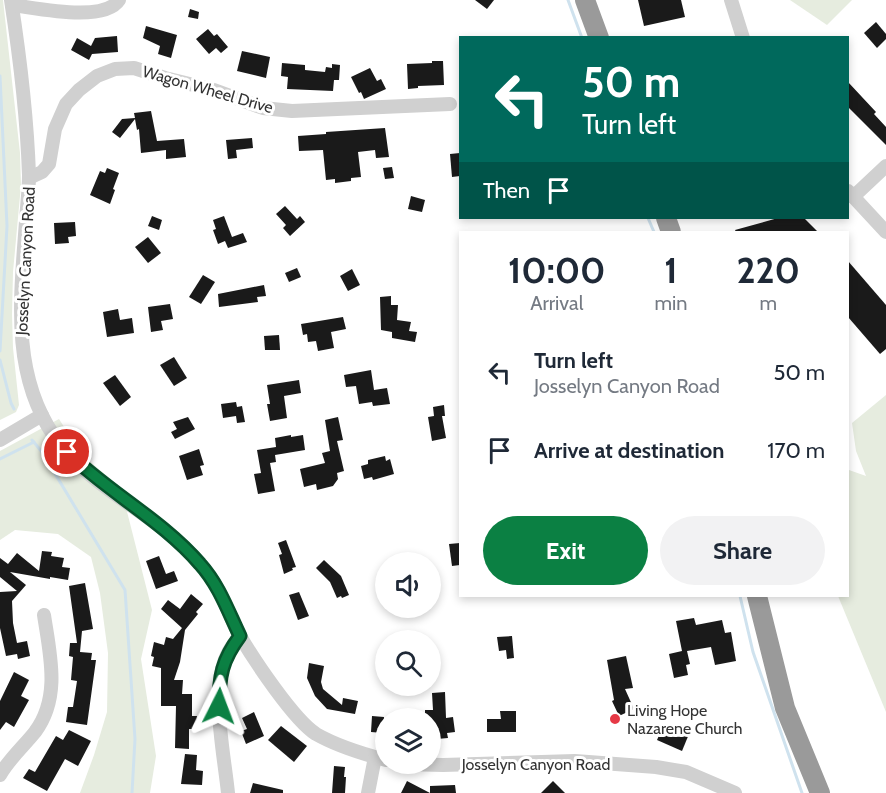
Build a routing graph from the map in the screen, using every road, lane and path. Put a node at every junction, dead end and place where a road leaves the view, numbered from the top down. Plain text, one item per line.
1 (119, 0) edge
2 (585, 0) edge
3 (731, 0) edge
4 (12, 3) edge
5 (598, 36) edge
6 (742, 36) edge
7 (450, 104) dead end
8 (886, 166) edge
9 (29, 178) junction
10 (850, 194) edge
11 (886, 232) edge
12 (42, 415) junction
13 (0, 440) edge
14 (757, 597) edge
15 (44, 615) dead end
16 (240, 636) junction
17 (375, 756) edge
18 (441, 765) edge
19 (375, 774) edge
20 (0, 775) edge
21 (228, 793) edge
22 (369, 793) edge
23 (735, 793) edge
24 (820, 793) edge

1 - 4 street
2 - 5 highway
3 - 6 street
4 - 9 street, Josselyn Canyon Road
7 - 9 street, Wagon Wheel Drive
8 - 10 street
9 - 12 street, Josselyn Canyon Road
10 - 11 street
12 - 13 street
12 - 16 street, Josselyn Canyon Road
14 - 24 highway
15 - 20 street
16 - 17 street, Josselyn Canyon Road
16 - 21 street
18 - 23 street, Josselyn Canyon Road
19 - 22 street

